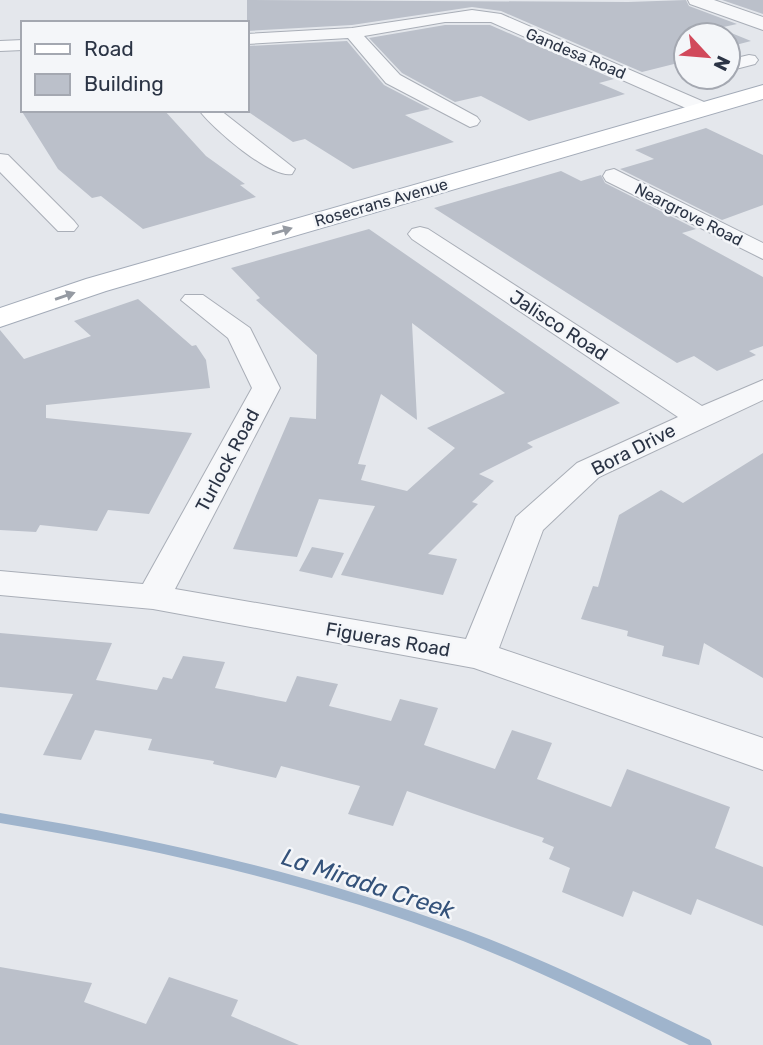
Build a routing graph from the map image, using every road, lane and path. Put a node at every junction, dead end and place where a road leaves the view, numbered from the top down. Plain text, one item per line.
1 (697, 0) edge
2 (763, 24) edge
3 (352, 33) junction
4 (248, 39) edge
5 (21, 45) edge
6 (0, 46) edge
7 (756, 68) edge
8 (763, 92) edge
9 (687, 96) junction
10 (211, 112) edge
11 (470, 121) dead end
12 (0, 160) edge
13 (284, 169) dead end
14 (614, 176) dead end
15 (66, 226) dead end
16 (420, 234) dead end
17 (763, 252) edge
18 (0, 294) edge
19 (194, 300) dead end
20 (0, 318) edge
21 (763, 389) edge
22 (698, 417) junction
23 (0, 583) edge
24 (153, 597) junction
25 (478, 655) junction
26 (763, 754) edge

1 - 2 street
3 - 4 street, Gandesa Road
3 - 9 street, Gandesa Road
3 - 11 street
5 - 6 street
7 - 9 main road, Rosecrans Avenue
8 - 9 main road, Rosecrans Avenue
9 - 18 main road, Rosecrans Avenue
20 -> 9 main road, Rosecrans Avenue
10 - 13 street
12 - 15 street
14 - 17 street, Neargrove Road
16 - 22 street, Jalisco Road
19 - 24 street, Turlock Road
21 - 22 street, Bora Drive
22 - 25 street, Bora Drive
23 - 24 street, Figueras Road
24 - 25 street, Figueras Road
25 - 26 street, Figueras Road

